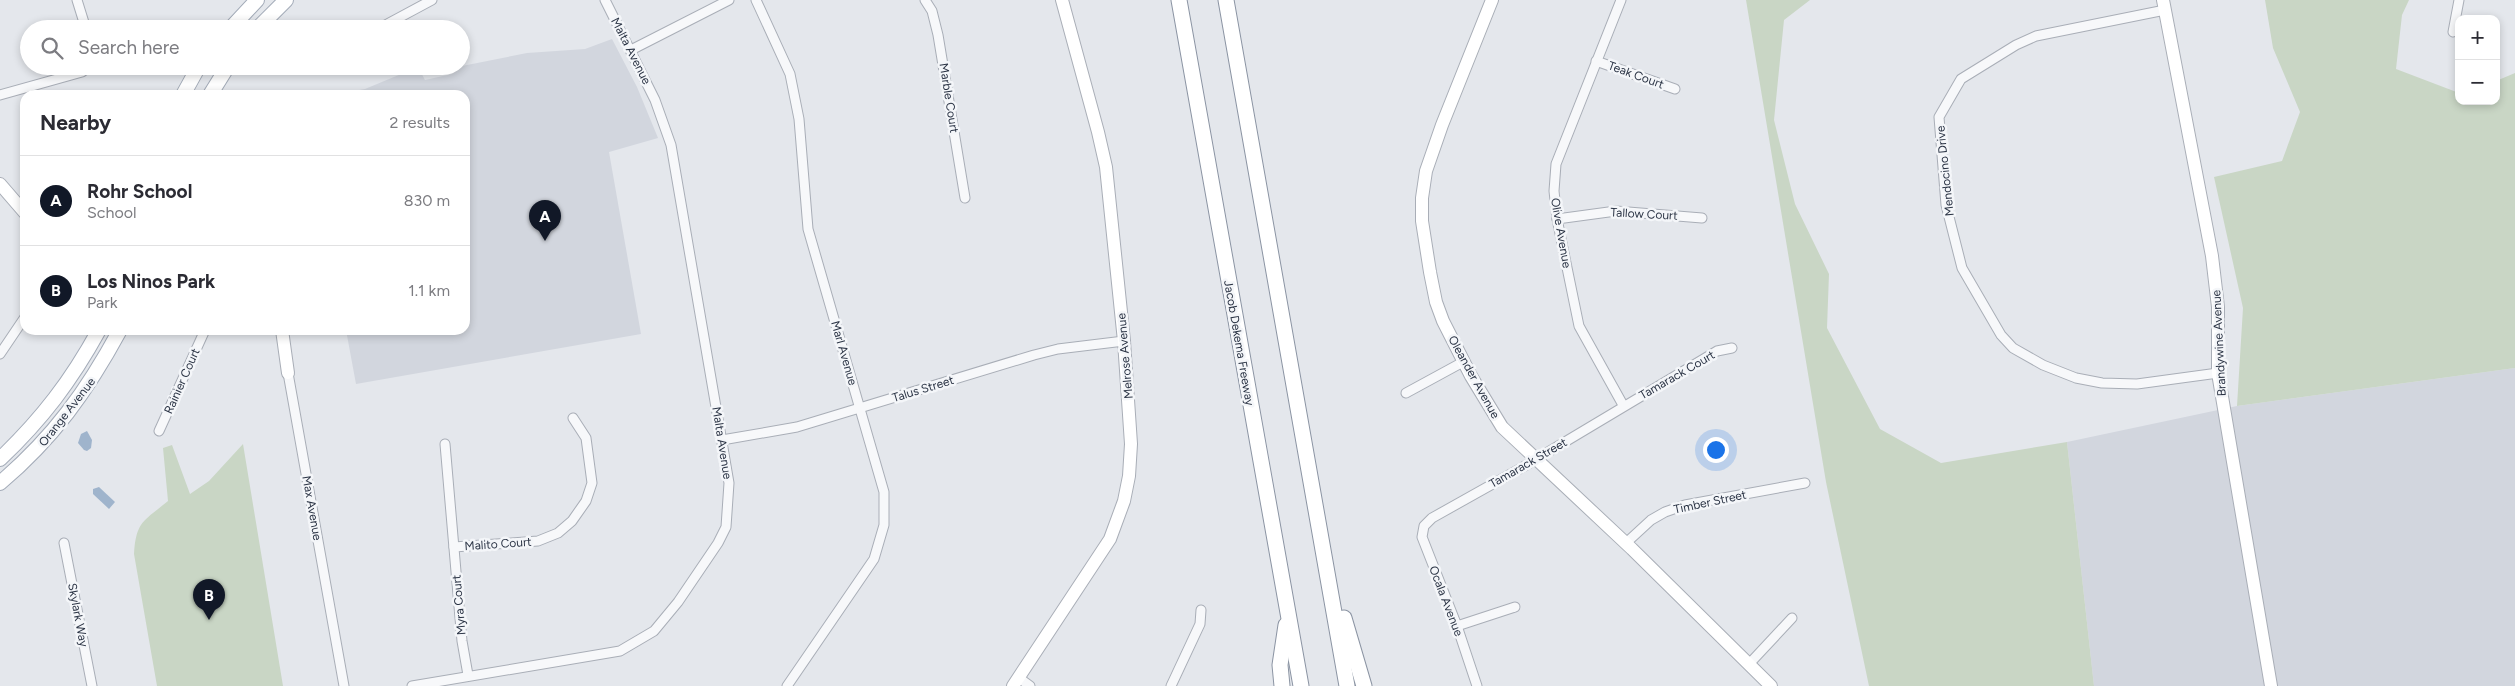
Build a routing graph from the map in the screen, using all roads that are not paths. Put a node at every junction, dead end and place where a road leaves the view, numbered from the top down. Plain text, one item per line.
1 (77, 0) edge
2 (257, 0) edge
3 (286, 0) edge
4 (432, 0) edge
5 (605, 0) edge
6 (729, 0) edge
7 (756, 0) edge
8 (925, 0) edge
9 (1062, 0) edge
10 (1173, 0) edge
11 (1179, 0) edge
12 (1226, 0) edge
13 (1233, 0) edge
14 (1492, 0) edge
15 (1621, 0) edge
16 (2459, 0) edge
17 (2164, 5) edge
18 (83, 20) edge
19 (238, 20) edge
20 (267, 20) edge
21 (395, 20) edge
22 (2453, 32) dead end
23 (631, 50) junction
24 (1187, 50) junction
25 (1596, 60) junction
26 (1238, 70) junction
27 (71, 75) edge
28 (194, 75) edge
29 (222, 75) edge
30 (186, 90) edge
31 (213, 90) edge
32 (1675, 90) dead end
33 (0, 95) edge
34 (0, 184) edge
35 (966, 198) dead end
36 (20, 207) edge
37 (1702, 218) dead end
38 (1557, 219) junction
39 (20, 324) edge
40 (96, 335) edge
41 (117, 335) edge
42 (203, 335) edge
43 (283, 335) edge
44 (1124, 340) junction
45 (1732, 348) dead end
46 (0, 354) edge
47 (1463, 362) junction
48 (2218, 372) junction
49 (288, 373) joint
50 (1406, 394) dead end
51 (1623, 406) junction
52 (860, 408) junction
53 (573, 418) dead end
54 (159, 431) dead end
55 (722, 440) junction
56 (446, 444) dead end
57 (0, 459) edge
58 (1537, 459) junction
59 (0, 483) edge
60 (1805, 483) dead end
61 (1432, 518) joint
62 (1626, 543) junction
63 (64, 544) dead end
64 (454, 547) junction
65 (1324, 553) junction
66 (1515, 607) dead end
67 (1201, 610) dead end
68 (1288, 612) junction
69 (1792, 618) dead end
70 (1457, 626) junction
71 (1750, 663) junction
72 (468, 676) junction
73 (1016, 682) edge
74 (92, 686) edge
75 (344, 686) edge
76 (412, 686) edge
77 (787, 686) edge
78 (1030, 686) edge
79 (1171, 686) edge
80 (1282, 686) edge
81 (1301, 686) edge
82 (1347, 686) edge
83 (1364, 686) edge
84 (1476, 686) edge
85 (1771, 686) edge
86 (2271, 686) edge

1 - 18 street
2 - 19 main road
3 - 20 main road
4 - 21 street
5 - 23 street, Malta Avenue
6 - 23 street
7 - 52 street, Marl Avenue
8 - 35 street, Marble Court
9 - 44 street, Melrose Avenue
10 - 24 highway
11 - 24 highway, Jacob Dekema Freeway
12 - 26 highway
13 - 26 highway
14 - 47 street, Oleander Avenue
15 - 25 street, Olive Avenue
16 - 22 street
17 - 48 street, Brandywine Avenue
17 - 48 street, Mendocino Drive
23 - 55 street, Malta Avenue
24 - 68 highway, Jacob Dekema Freeway
25 - 32 street, Teak Court
25 - 38 street, Olive Avenue
26 - 65 highway
27 - 33 street
28 - 30 main road
29 - 31 main road
34 - 36 street
37 - 38 street, Tallow Court
38 - 51 street, Olive Avenue
39 - 46 street
40 - 57 main road, Orange Avenue
41 - 59 main road, Orange Avenue
42 - 54 street, Rainier Court
43 - 49 street, Max Avenue
44 - 52 street, Talus Street
44 - 73 street, Melrose Avenue
45 - 51 street, Tamarack Court
47 - 50 street
47 - 58 street, Oleander Avenue
48 - 86 street, Brandywine Avenue
49 - 75 street, Max Avenue
51 - 58 street, Tamarack Street
52 - 55 street, Talus Street
52 - 77 street, Marl Avenue
53 - 64 street, Malito Court
55 - 72 street, Malta Avenue
56 - 64 street, Myra Court
58 - 61 street, Tamarack Street
58 - 62 street, Oleander Avenue
60 - 62 street, Timber Street
61 - 70 street, Ocala Avenue
62 - 71 street, Oleander Avenue
63 - 74 street, Skylark Way
64 - 72 street, Myra Court
65 - 82 highway
65 - 83 highway
66 - 70 street
67 - 79 street
68 - 80 highway
68 - 81 highway, Jacob Dekema Freeway
69 - 71 street
70 - 84 street, Ocala Avenue
71 - 85 street, Oleander Avenue
72 - 76 street, Malta Avenue
73 - 78 street

